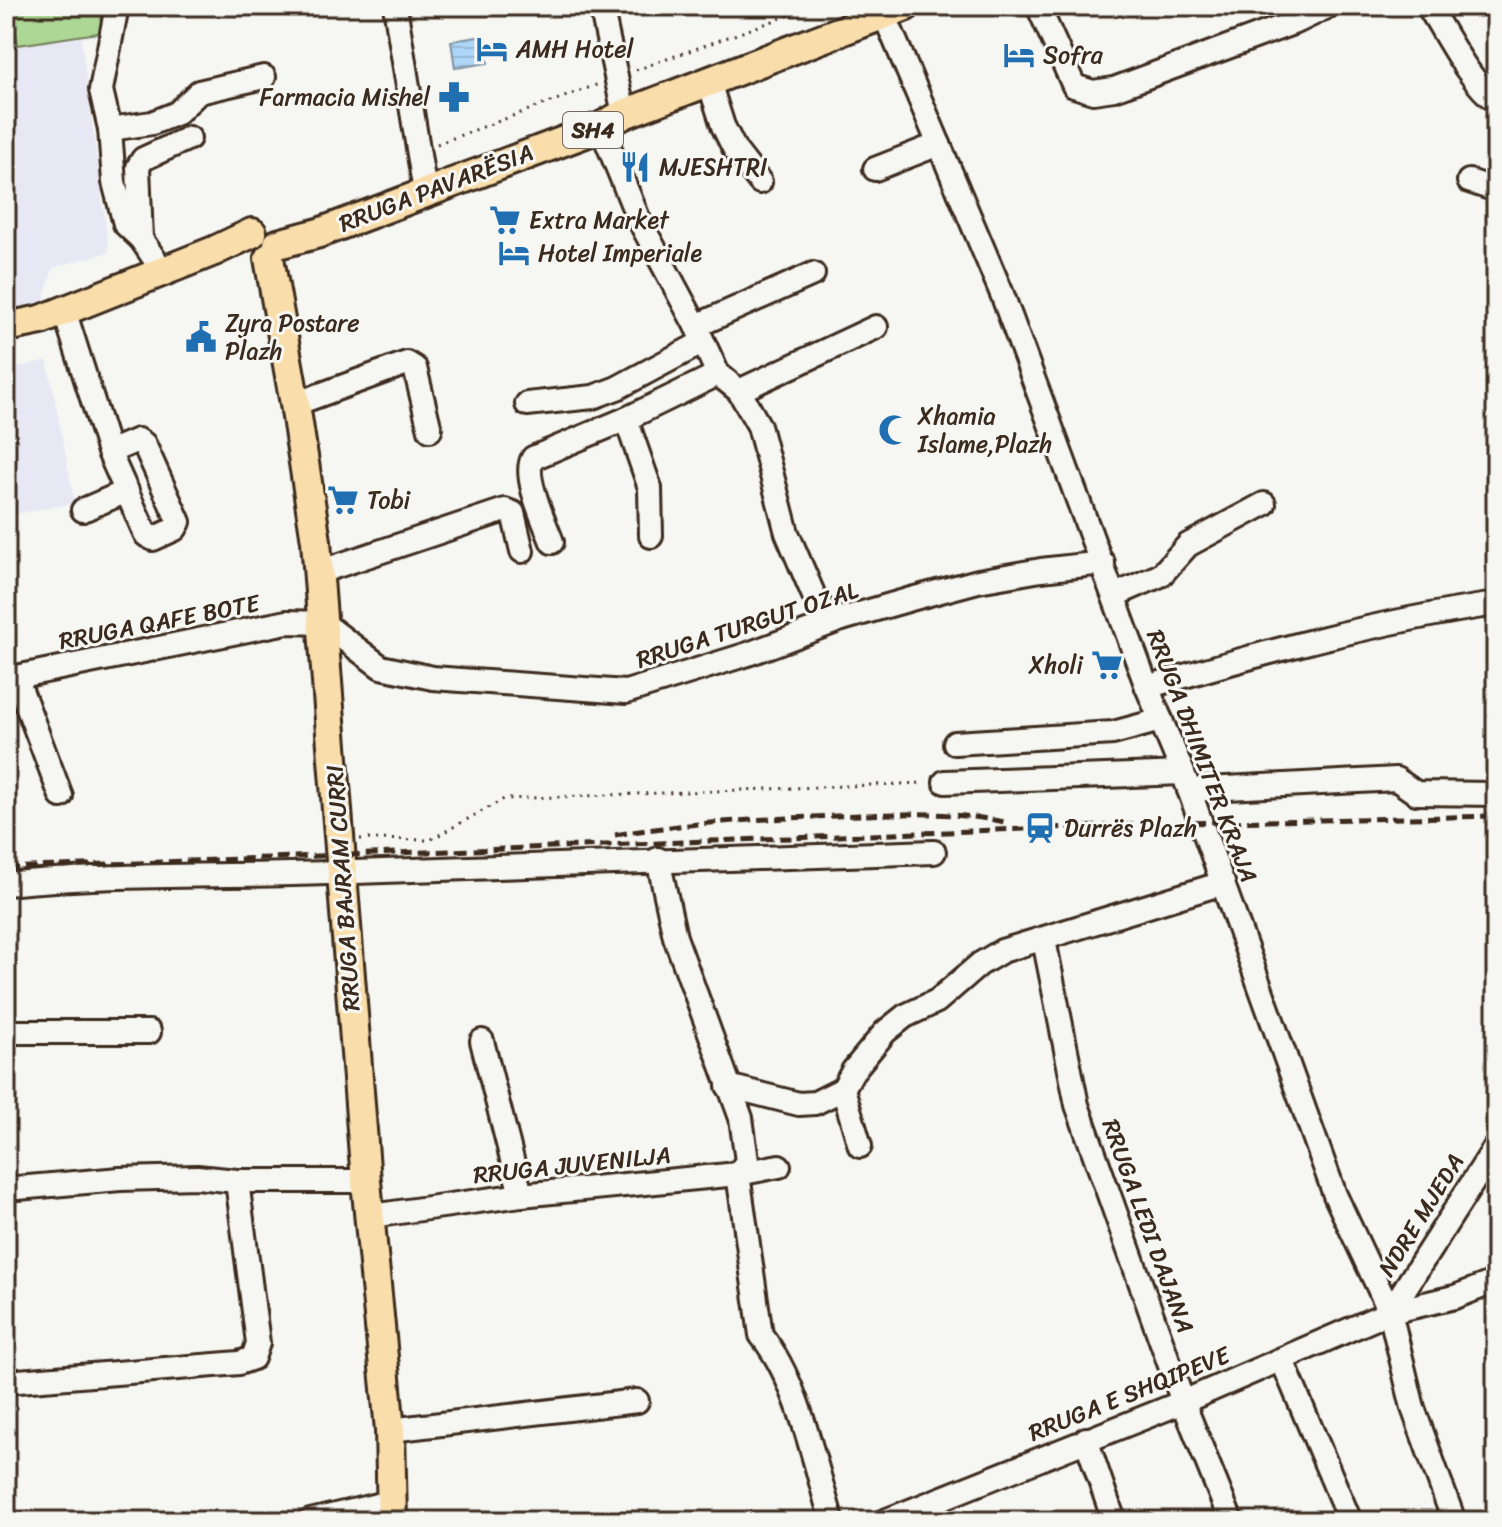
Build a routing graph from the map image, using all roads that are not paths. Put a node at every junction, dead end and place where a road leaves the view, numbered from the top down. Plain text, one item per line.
1 (117, 6) edge
2 (395, 6) edge
3 (601, 6) edge
4 (1038, 6) edge
5 (1329, 6) edge
6 (1428, 6) edge
7 (895, 10) edge
8 (264, 77) dead end
9 (709, 82) junction
10 (1496, 101) edge
11 (613, 121) junction
12 (110, 129) junction
13 (189, 138) dead end
14 (939, 144) junction
15 (875, 169) dead end
16 (1469, 181) dead end
17 (760, 182) dead end
18 (1496, 185) edge
19 (425, 192) junction
20 (141, 239) junction
21 (263, 247) junction
22 (162, 270) junction
23 (813, 274) dead end
24 (64, 310) junction
25 (6, 327) edge
26 (876, 327) dead end
27 (699, 334) junction
28 (718, 374) junction
29 (739, 391) junction
30 (295, 404) junction
31 (527, 404) dead end
32 (626, 419) junction
33 (430, 430) dead end
34 (109, 452) junction
35 (127, 491) junction
36 (1264, 504) dead end
37 (83, 510) dead end
38 (651, 536) dead end
39 (552, 542) dead end
40 (522, 551) dead end
41 (1103, 563) junction
42 (319, 572) junction
43 (1115, 595) junction
44 (1496, 604) edge
45 (842, 619) junction
46 (323, 623) junction
47 (11, 678) edge
48 (1147, 687) junction
49 (1161, 720) junction
50 (955, 743) dead end
51 (945, 782) road end
52 (1186, 782) junction
53 (1496, 794) edge
54 (61, 796) dead end
55 (934, 852) dead end
56 (658, 859) junction
57 (342, 873) junction
58 (1223, 883) junction
59 (6, 884) edge
60 (1044, 940) junction
61 (6, 1032) edge
62 (149, 1032) dead end
63 (482, 1041) dead end
64 (728, 1086) junction
65 (843, 1089) junction
66 (860, 1146) dead end
67 (1496, 1146) edge
68 (779, 1166) dead end
69 (738, 1174) junction
70 (237, 1181) junction
71 (366, 1181) junction
72 (6, 1189) edge
73 (521, 1195) junction
74 (371, 1216) junction
75 (1496, 1281) edge
76 (1390, 1312) junction
77 (1282, 1360) junction
78 (6, 1382) edge
79 (637, 1401) dead end
80 (1183, 1402) junction
81 (390, 1430) junction
82 (1086, 1439) junction
83 (391, 1511) edge
84 (892, 1519) edge
85 (310, 1521) edge
86 (832, 1521) edge
87 (1114, 1521) edge
88 (1231, 1521) edge
89 (1350, 1521) edge
90 (1454, 1521) edge

1 - 12 street
2 - 19 street
3 - 11 street
4 - 5 street
6 - 10 street
7 - 9 main road, RRUGA PAVARËSIA / SH4
7 - 14 street, RRUGA DHIMITER KRAJA
8 - 12 street
9 - 11 main road, RRUGA PAVARËSIA / SH4
9 - 17 street
11 - 19 main road, RRUGA PAVARËSIA / SH4
11 - 27 street
12 - 20 street
13 - 20 street
14 - 15 street
14 - 41 street, RRUGA DHIMITER KRAJA
16 - 18 street
19 - 21 main road, RRUGA PAVARËSIA / SH4
20 - 22 street
21 - 22 main road, RRUGA PAVARËSIA / SH4
21 - 30 main road, RRUGA BAJRAM CURRI
22 - 24 main road, RRUGA PAVARËSIA / SH4
23 - 27 street
24 - 25 main road, RRUGA PAVARËSIA / SH4
24 - 34 street
26 - 29 street
27 - 28 street
27 - 31 street
28 - 29 street
28 - 32 street
29 - 45 street
30 - 33 street
30 - 42 main road, RRUGA BAJRAM CURRI
32 - 38 street
32 - 39 street
34 - 35 street
34 - 35 street
35 - 37 street
36 - 43 street
40 - 42 street
41 - 43 street, RRUGA DHIMITER KRAJA
41 - 45 street, RRUGA TURGUT OZAL
42 - 46 main road, RRUGA BAJRAM CURRI
43 - 48 street, RRUGA DHIMITER KRAJA
44 - 48 street
45 - 46 street, RRUGA TURGUT OZAL
46 - 47 street, RRUGA QAFE BOTE
46 - 57 main road, RRUGA BAJRAM CURRI
47 - 54 street
48 - 49 street, RRUGA DHIMITER KRAJA
49 - 50 street
49 - 52 street, RRUGA DHIMITER KRAJA
51 - 52 street
52 - 53 street
52 - 58 street, RRUGA DHIMITER KRAJA
55 - 56 street
56 - 57 street
56 - 64 street
57 - 59 street
57 - 71 main road, RRUGA BAJRAM CURRI
58 - 60 street
58 - 76 street, RRUGA DHIMITER KRAJA
60 - 65 street
60 - 80 street, RRUGA LEDI DAJANA
61 - 62 street
63 - 73 street
64 - 65 street
64 - 69 street
65 - 66 street
67 - 76 street, NDRE MJEDA
68 - 69 street, RRUGA JUVENILJA
69 - 73 street, RRUGA JUVENILJA
69 - 86 street
70 - 71 street
70 - 72 street
70 - 78 street
71 - 74 main road, RRUGA BAJRAM CURRI
73 - 74 street, RRUGA JUVENILJA
74 - 81 main road, RRUGA BAJRAM CURRI
75 - 76 street, RRUGA E SHQIPEVE
76 - 77 street, RRUGA E SHQIPEVE
76 - 90 street, RRUGA DHIMITER KRAJA
77 - 80 street, RRUGA E SHQIPEVE
77 - 89 street
79 - 81 street
80 - 82 street, RRUGA E SHQIPEVE
80 - 88 street, RRUGA LEDI DAJANA
81 - 83 main road, RRUGA BAJRAM CURRI
82 - 84 street, RRUGA E SHQIPEVE
82 - 87 street
83 - 85 street

